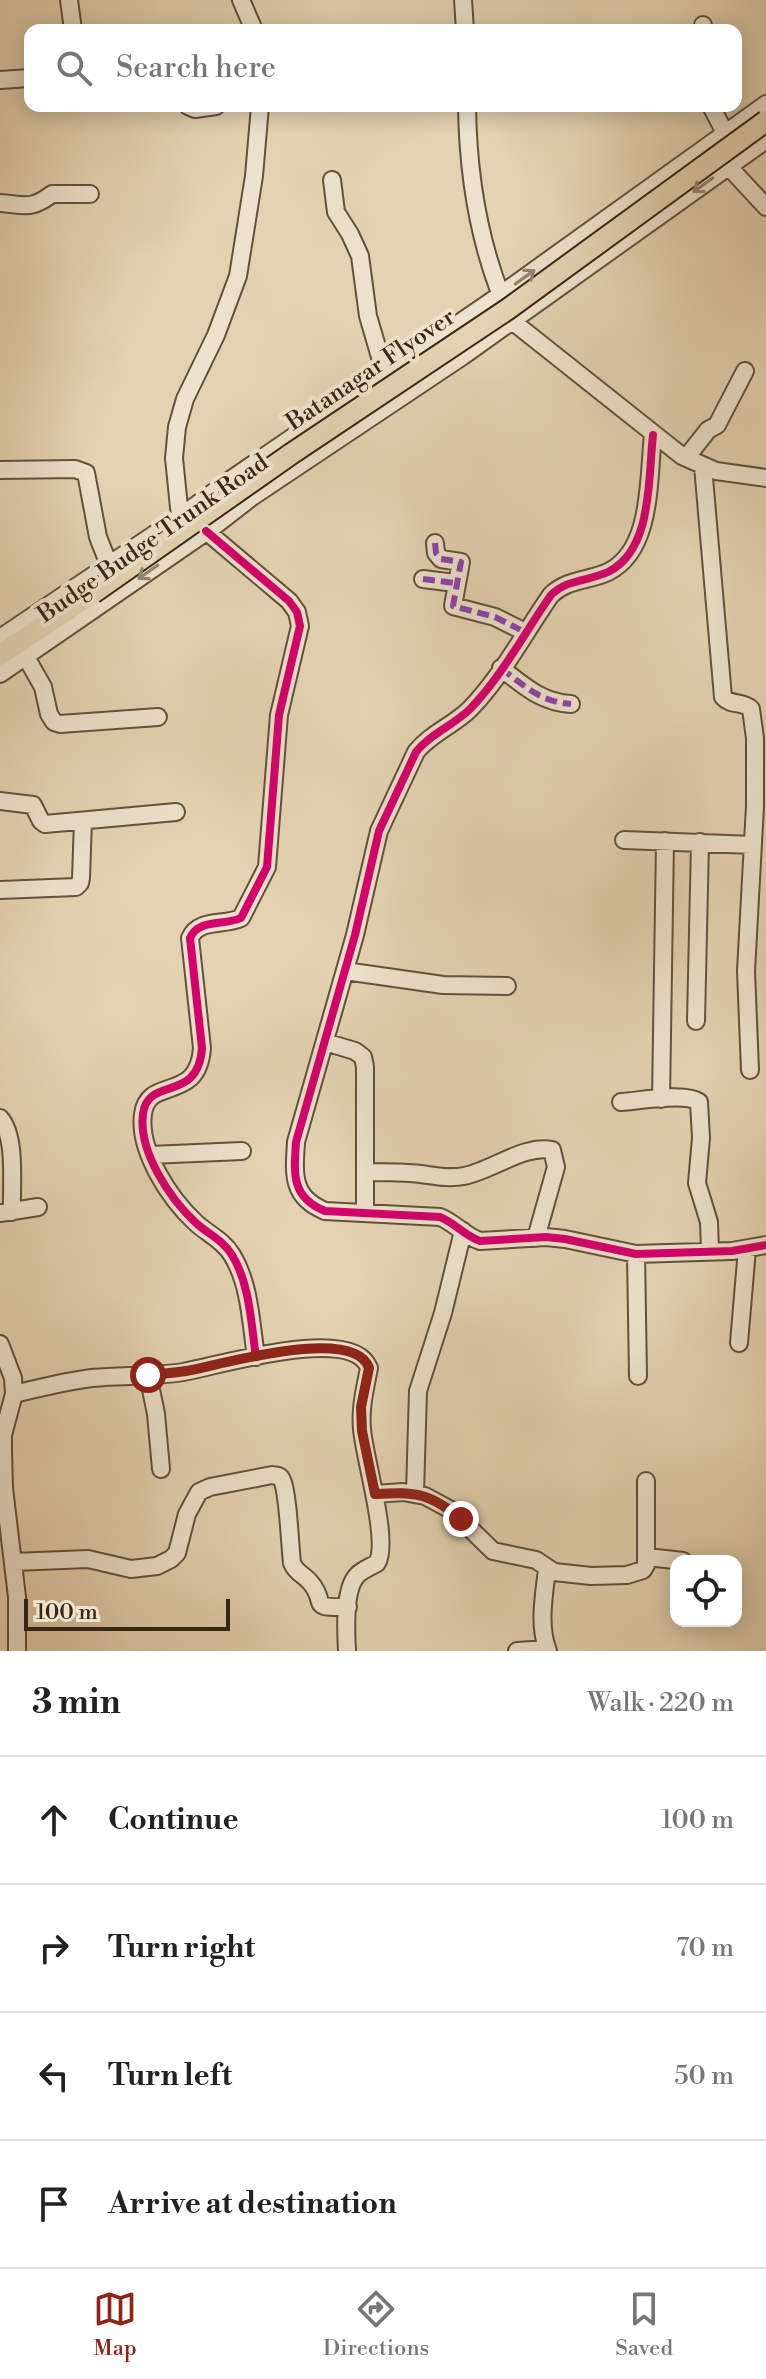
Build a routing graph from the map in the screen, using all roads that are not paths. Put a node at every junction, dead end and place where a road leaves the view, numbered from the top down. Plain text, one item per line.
1 (69, 0) edge
2 (241, 0) edge
3 (463, 0) edge
4 (72, 24) edge
5 (251, 24) edge
6 (465, 24) edge
7 (24, 78) edge
8 (0, 80) edge
9 (766, 104) edge
10 (259, 112) edge
11 (467, 112) edge
12 (714, 112) edge
13 (766, 121) edge
14 (725, 133) junction
15 (766, 140) edge
16 (729, 167) junction
17 (332, 180) dead end
18 (90, 194) dead end
19 (0, 203) edge
20 (766, 207) edge
21 (500, 295) junction
22 (512, 321) junction
23 (745, 371) dead end
24 (385, 374) junction
25 (653, 435) junction
26 (686, 458) junction
27 (703, 466) junction
28 (0, 470) edge
29 (766, 478) edge
30 (187, 512) junction
31 (209, 530) junction
32 (435, 543) dead end
33 (109, 565) junction
34 (423, 579) dead end
35 (455, 583) junction
36 (525, 632) junction
37 (0, 638) edge
38 (0, 655) edge
39 (26, 657) junction
40 (501, 668) junction
41 (0, 674) edge
42 (560, 707) dead end
43 (158, 717) dead end
44 (0, 801) edge
45 (176, 812) dead end
46 (83, 821) junction
47 (624, 840) dead end
48 (665, 841) junction
49 (700, 842) junction
50 (753, 845) junction
51 (0, 890) edge
52 (345, 971) junction
53 (507, 986) dead end
54 (696, 1021) dead end
55 (325, 1042) junction
56 (750, 1070) dead end
57 (661, 1099) junction
58 (621, 1102) dead end
59 (0, 1118) edge
60 (242, 1151) dead end
61 (150, 1155) junction
62 (365, 1172) junction
63 (38, 1207) dead end
64 (365, 1211) junction
65 (6, 1213) edge
66 (463, 1231) junction
67 (536, 1238) junction
68 (766, 1245) edge
69 (747, 1249) junction
70 (710, 1251) junction
71 (636, 1254) junction
72 (739, 1343) dead end
73 (0, 1344) edge
74 (256, 1357) junction
75 (148, 1375) junction
76 (638, 1376) dead end
77 (14, 1394) junction
78 (161, 1469) dead end
79 (2, 1474) edge
80 (646, 1481) dead end
81 (395, 1493) junction
82 (647, 1557) junction
83 (670, 1560) edge
84 (13, 1562) junction
85 (547, 1569) junction
86 (348, 1607) junction
87 (548, 1650) edge
88 (17, 1651) edge
89 (347, 1651) edge
90 (517, 1651) edge

1 - 4 street
2 - 5 street
3 - 6 street
7 - 8 street
9 - 14 street, Budge Budge Trunk Road
10 - 30 street
11 - 21 street
12 - 14 street
13 - 38 main road, Batanagar Flyover, bridge
21 -> 14 street, Budge Budge Trunk Road
15 - 16 street, Budge Budge Trunk Road
16 - 20 street
16 -> 22 street, Budge Budge Trunk Road
17 - 24 street
18 - 19 street
21 - 22 street
21 - 24 street, Budge Budge Trunk Road
22 - 25 street
22 - 31 street, Budge Budge Trunk Road
23 - 26 street
24 - 30 street, Budge Budge Trunk Road
25 - 26 street
25 - 36 street
26 - 27 street
27 - 29 street
27 - 50 street
28 - 33 street
30 - 33 street, Budge Budge Trunk Road
31 -> 39 street, Budge Budge Trunk Road
31 - 61 street
32 - 35 street
33 - 37 street, Budge Budge Trunk Road
34 - 35 street
35 - 36 street
36 - 40 street
39 - 41 street, Budge Budge Trunk Road
39 - 43 street
40 - 42 street
40 - 52 street
44 - 46 street
45 - 46 street
46 - 51 street
47 - 48 street
48 - 49 street
48 - 57 street
49 - 50 street
49 - 54 street
50 - 56 street
52 - 53 street
52 - 55 street
55 - 62 street
55 - 64 street
57 - 58 street
57 - 70 street
59 - 65 street
60 - 61 street
61 - 74 street
62 - 64 street
62 - 67 street
63 - 65 street
64 - 66 street
66 - 67 street
66 - 81 street
67 - 71 street
68 - 69 street
69 - 70 street
69 - 72 street
70 - 71 street
71 - 76 street
73 - 77 street
74 - 75 street
74 - 81 street
75 - 77 street
75 - 78 street
77 - 79 street
79 - 84 street
80 - 82 street
81 - 85 street
81 - 86 street
82 - 83 street
82 - 85 street
84 - 86 street
84 - 88 street
85 - 87 street
86 - 89 street
87 - 90 street

